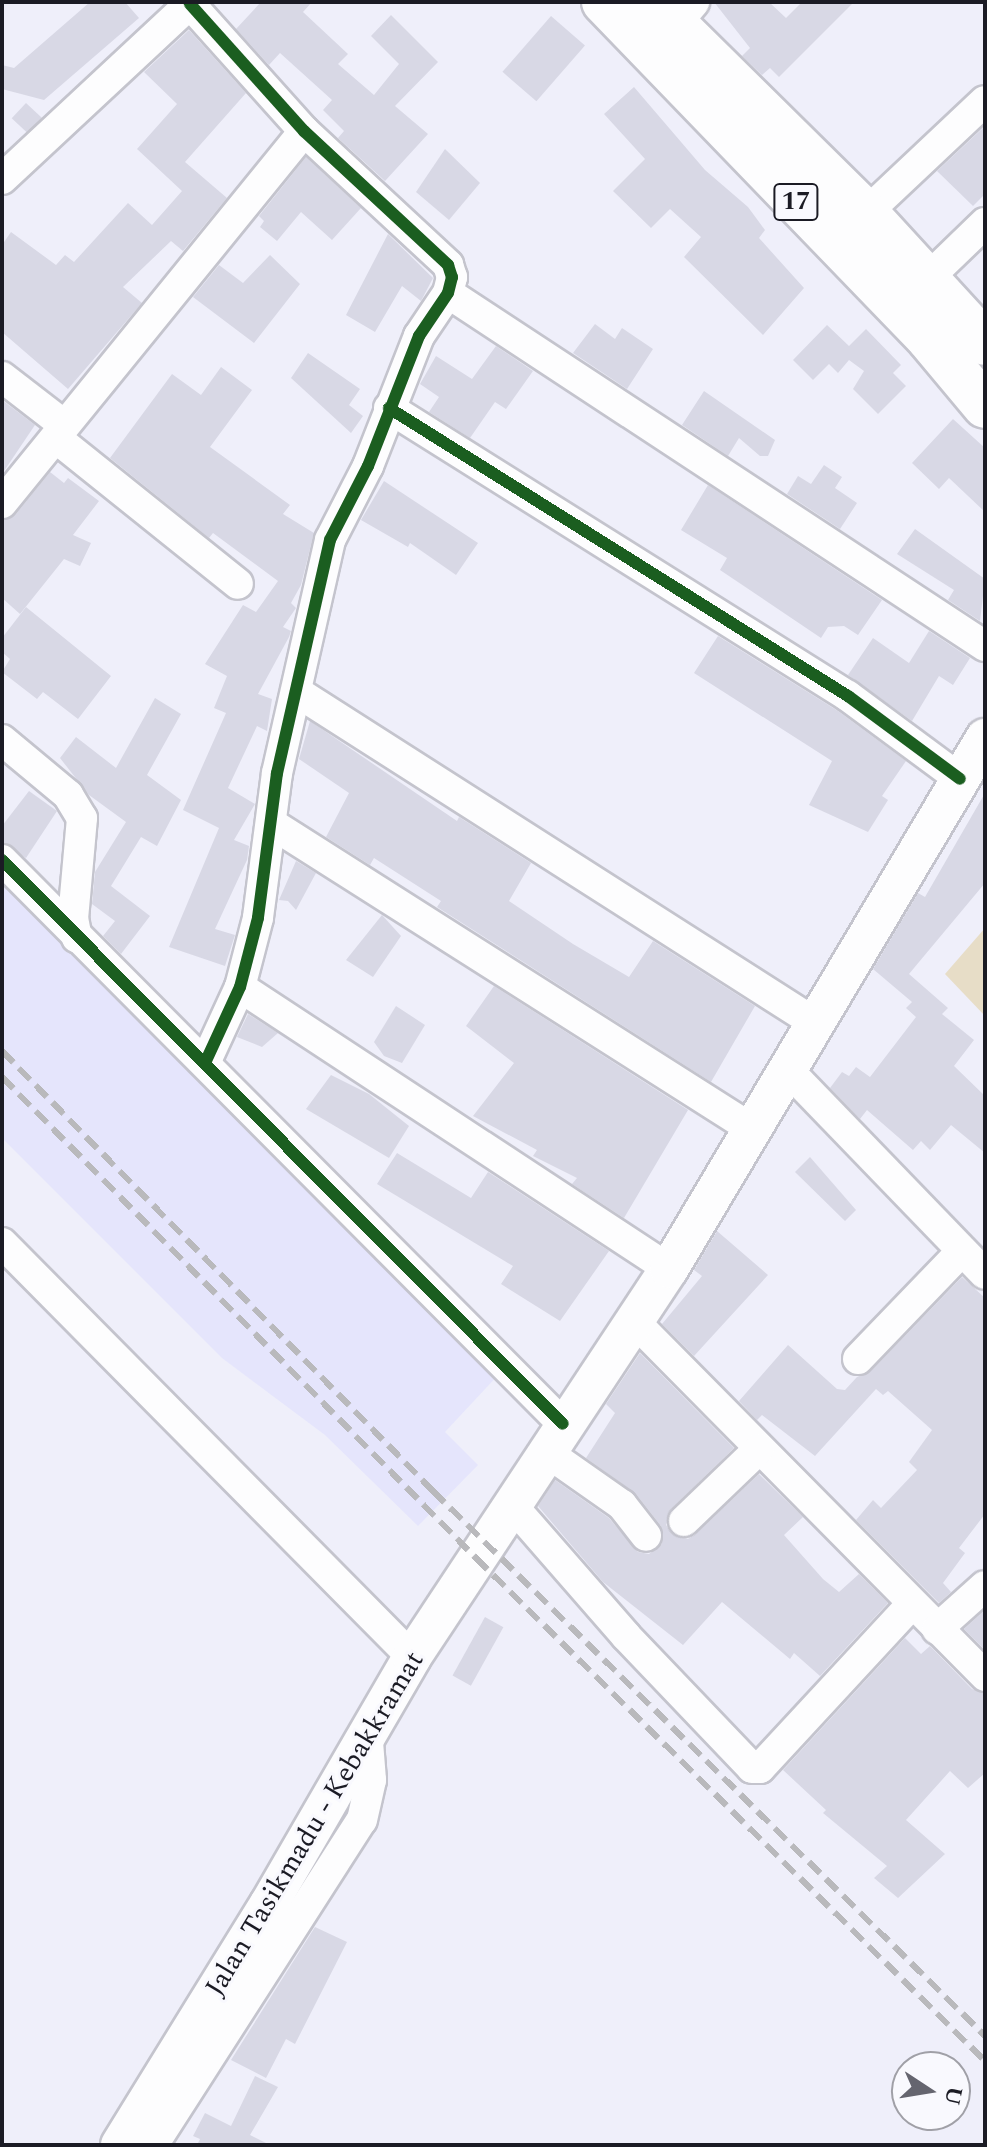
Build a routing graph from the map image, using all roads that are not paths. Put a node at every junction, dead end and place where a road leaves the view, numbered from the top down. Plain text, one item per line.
1 (604, 2) edge
2 (191, 3) edge
3 (673, 10) edge
4 (985, 101) edge
5 (304, 131) junction
6 (7, 161) edge
7 (866, 213) junction
8 (985, 223) edge
9 (928, 278) junction
10 (448, 293) junction
11 (985, 343) edge
12 (2, 377) edge
13 (985, 406) edge
14 (389, 408) junction
15 (60, 431) junction
16 (2, 503) edge
17 (238, 584) dead end
18 (985, 646) edge
19 (297, 692) junction
20 (985, 738) edge
21 (2, 740) edge
22 (960, 779) junction
23 (272, 824) junction
24 (2, 860) edge
25 (77, 938) junction
26 (240, 987) junction
27 (812, 1021) junction
28 (206, 1061) junction
29 (786, 1068) junction
30 (752, 1129) junction
31 (2, 1243) edge
32 (962, 1251) junction
33 (669, 1269) junction
34 (985, 1274) edge
35 (635, 1322) junction
36 (858, 1359) dead end
37 (554, 1437) junction
38 (759, 1449) junction
39 (511, 1504) junction
40 (684, 1521) dead end
41 (646, 1536) dead end
42 (985, 1586) edge
43 (912, 1604) junction
44 (937, 1629) junction
45 (412, 1657) junction
46 (985, 1676) edge
47 (132, 2144) edge

1 - 13 highway, 17
2 - 5 street
2 - 6 street
3 - 7 highway, 17
4 - 7 street
5 - 10 street
5 - 15 street
7 - 9 highway, 17
8 - 9 street
9 - 11 highway, 17
10 - 14 street
10 - 18 street
12 - 15 street
14 - 19 street
14 - 22 street
15 - 16 street
15 - 17 street
19 - 23 street
19 - 27 street
20 - 22 main road, Jalan Tasikmadu - Kebakkramat
21 - 25 street
22 - 27 main road, Jalan Tasikmadu - Kebakkramat
23 - 26 street
23 - 30 street
24 - 25 street
25 - 28 street
26 - 28 street
26 - 33 street
27 - 29 main road, Jalan Tasikmadu - Kebakkramat
28 - 37 street
29 - 30 main road, Jalan Tasikmadu - Kebakkramat
29 - 32 street
30 - 33 main road, Jalan Tasikmadu - Kebakkramat
31 - 45 street
32 - 34 street
32 - 36 street
33 - 35 main road, Jalan Tasikmadu - Kebakkramat
35 - 37 main road, Jalan Tasikmadu - Kebakkramat
35 - 38 street
37 - 39 main road, Jalan Tasikmadu - Kebakkramat
37 - 41 street
38 - 40 street
38 - 43 street
39 - 43 street
39 - 45 main road, Jalan Tasikmadu - Kebakkramat
42 - 44 street
43 - 44 street
44 - 46 street
45 - 47 main road, Jalan Tasikmadu - Kebakkramat

